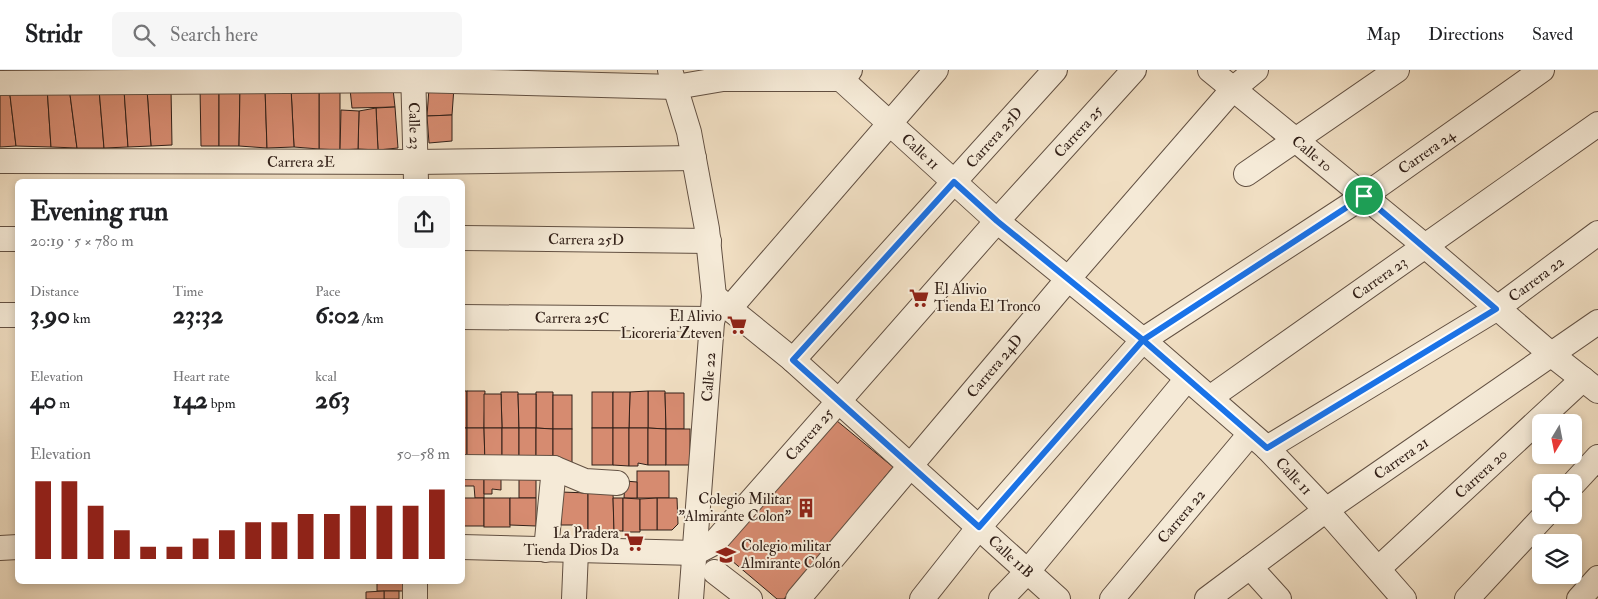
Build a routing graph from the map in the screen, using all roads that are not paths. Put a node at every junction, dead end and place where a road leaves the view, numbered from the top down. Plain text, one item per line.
1 (936, 70) edge
2 (1055, 70) edge
3 (1134, 70) edge
4 (1210, 70) edge
5 (1256, 70) edge
6 (1397, 70) edge
7 (1542, 70) edge
8 (841, 73) edge
9 (413, 75) edge
10 (726, 75) edge
11 (180, 76) edge
12 (673, 78) edge
13 (0, 83) edge
14 (1233, 89) junction
15 (890, 122) junction
16 (1598, 124) edge
17 (1297, 140) junction
18 (694, 158) junction
19 (0, 160) edge
20 (416, 172) edge
21 (1246, 174) dead end
22 (954, 182) junction
23 (1364, 196) junction
24 (997, 221) junction
25 (1598, 233) edge
26 (465, 238) edge
27 (0, 239) edge
28 (15, 239) edge
29 (709, 241) junction
30 (1425, 246) junction
31 (1068, 279) junction
32 (719, 308) junction
33 (1496, 309) junction
34 (0, 315) edge
35 (15, 315) edge
36 (465, 317) edge
37 (1598, 322) edge
38 (1143, 340) junction
39 (1552, 355) junction
40 (793, 360) junction
41 (1188, 379) junction
42 (1590, 385) edge
43 (1210, 396) junction
44 (838, 400) junction
45 (1259, 441) junction
46 (1598, 457) edge
47 (912, 467) junction
48 (465, 468) edge
49 (554, 468) junction
50 (1582, 474) edge
51 (618, 483) dead end
52 (1326, 510) junction
53 (1536, 524) edge
54 (979, 527) junction
55 (15, 547) edge
56 (465, 547) edge
57 (0, 548) edge
58 (546, 550) junction
59 (576, 551) junction
60 (695, 553) junction
61 (1250, 567) junction
62 (1379, 568) junction
63 (1028, 571) junction
64 (715, 572) dead end
65 (1598, 578) edge
66 (414, 584) edge
67 (414, 599) edge
68 (574, 599) edge
69 (691, 599) edge
70 (750, 599) edge
71 (798, 599) edge
72 (922, 599) edge
73 (1001, 599) edge
74 (1058, 599) edge
75 (1112, 599) edge
76 (1207, 599) edge
77 (1279, 599) edge
78 (1404, 599) edge
79 (1467, 599) edge
80 (1579, 599) edge

1 - 15 street
2 - 22 street, Carrera 25D
3 - 24 street, Carrera 25
4 - 14 street, Calle 10
5 - 14 street, Carrera 24D
6 - 17 street
7 - 23 street, Carrera 24
8 - 10 street
8 - 15 street, Calle 11
9 - 11 street
9 - 12 street
9 - 20 street, Calle 23
10 - 12 street
11 - 13 street
12 - 18 street, Calle 22
14 - 17 street, Calle 10
14 - 31 street, Carrera 24D
15 - 22 street, Calle 11
15 - 32 street
16 - 30 street, Carrera 23
17 - 21 street
17 - 23 street, Calle 10
18 - 20 street, Carrera 2E
18 - 29 street, Calle 22
19 - 20 street, Carrera 2E
22 - 24 street, Calle 11
22 - 40 street, Carrera 25D
23 - 30 street, Calle 10
23 - 38 street, Carrera 24
24 - 31 street, Calle 11
24 - 44 street, Carrera 25
25 - 33 street, Carrera 22
26 - 29 street, Carrera 25D
27 - 28 street
29 - 32 street, Calle 22
30 - 33 street, Calle 10
30 - 43 street, Carrera 23
31 - 38 street, Calle 11
31 - 47 street, Carrera 24D
32 - 36 street, Carrera 25C
32 - 40 street, Calle 11B
32 - 60 street, Calle 22
33 - 39 street, Calle 10
33 - 45 street, Carrera 22
34 - 35 street
37 - 39 street, Carrera 21
38 - 41 street, Calle 11
38 - 54 street, Carrera 24
39 - 42 street, Calle 10
39 - 52 street, Carrera 21
40 - 44 street, Calle 11B
41 - 43 street, Calle 11
41 - 63 street
42 - 62 street, Carrera 20
43 - 45 street, Calle 11
44 - 47 street, Calle 11B
44 - 60 street, Carrera 25
45 - 52 street, Calle 11
45 - 75 street, Carrera 22
46 - 50 street
47 - 54 street, Calle 11B
47 - 71 street, Carrera 24D
48 - 49 street
49 - 51 street
49 - 58 street
52 - 61 street, Carrera 21
52 - 62 street, Calle 11
53 - 79 street
54 - 63 street, Calle 11B
54 - 72 street, Carrera 24
55 - 57 street
56 - 58 street
58 - 59 street
59 - 60 street
59 - 68 street
60 - 69 street, Calle 22
61 - 76 street, Carrera 21
61 - 77 street
62 - 78 street, Calle 11
63 - 73 street
63 - 74 street, Calle 11B
64 - 70 street
65 - 80 street
66 - 67 street

